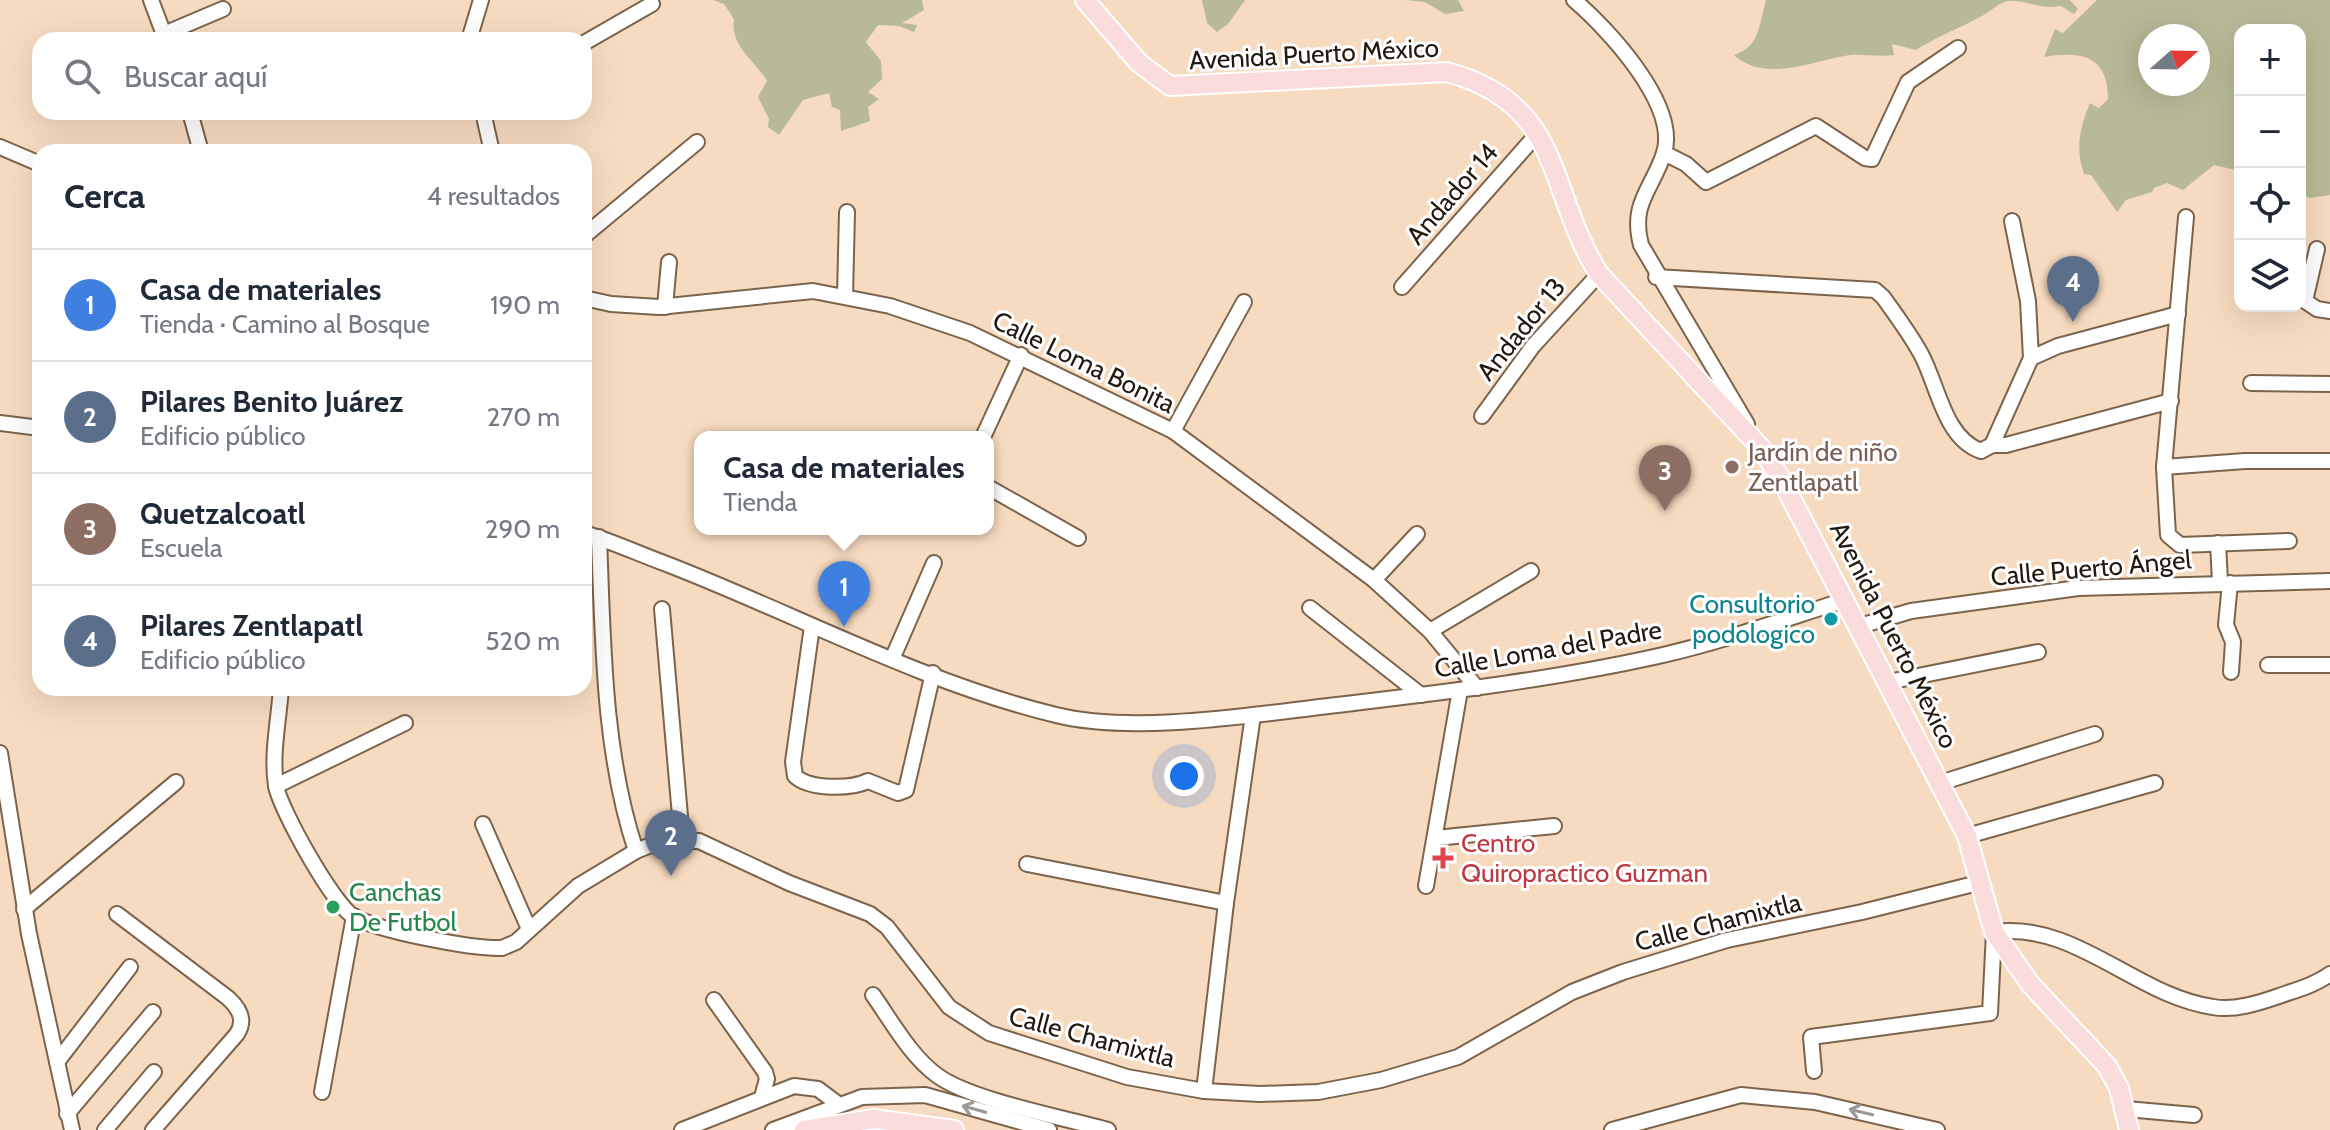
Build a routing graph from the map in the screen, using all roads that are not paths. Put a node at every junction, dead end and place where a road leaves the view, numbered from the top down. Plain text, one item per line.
1 (151, 0) edge
2 (481, 0) edge
3 (1574, 0) edge
4 (1087, 1) edge
5 (652, 4) dead end
6 (223, 9) dead end
7 (163, 32) edge
8 (175, 32) edge
9 (471, 32) edge
10 (592, 38) edge
11 (1958, 48) dead end
12 (192, 120) edge
13 (485, 120) edge
14 (1538, 133) junction
15 (697, 142) dead end
16 (199, 144) edge
17 (490, 144) edge
18 (0, 147) edge
19 (1664, 153) junction
20 (32, 161) edge
21 (847, 212) dead end
22 (2186, 217) dead end
23 (2012, 221) dead end
24 (592, 229) edge
25 (2317, 249) dead end
26 (669, 262) dead end
27 (1599, 274) junction
28 (1656, 277) junction
29 (1402, 287) dead end
30 (845, 296) junction
31 (592, 300) edge
32 (1244, 302) dead end
33 (665, 307) junction
34 (2330, 311) edge
35 (2178, 314) junction
36 (1021, 355) junction
37 (2031, 358) junction
38 (2251, 383) dead end
39 (2330, 384) edge
40 (2171, 401) junction
41 (1482, 416) dead end
42 (0, 423) edge
43 (32, 427) edge
44 (986, 431) edge
45 (1173, 431) junction
46 (1992, 445) junction
47 (1761, 448) junction
48 (2330, 461) edge
49 (2164, 467) junction
50 (994, 490) edge
51 (1417, 534) dead end
52 (592, 535) edge
53 (1078, 538) dead end
54 (2289, 541) dead end
55 (2218, 543) junction
56 (592, 544) edge
57 (934, 563) dead end
58 (1531, 571) dead end
59 (1374, 580) junction
60 (2330, 581) edge
61 (2225, 583) junction
62 (1845, 600) junction
63 (1310, 608) dead end
64 (662, 609) dead end
65 (812, 626) junction
66 (1860, 626) junction
67 (1430, 631) junction
68 (2038, 652) dead end
69 (893, 657) junction
70 (2268, 665) dead end
71 (2330, 665) edge
72 (2231, 672) dead end
73 (933, 673) junction
74 (1888, 682) junction
75 (1477, 688) junction
76 (1460, 690) junction
77 (1421, 695) junction
78 (281, 696) edge
79 (1253, 715) junction
80 (405, 723) dead end
81 (2095, 734) dead end
82 (0, 753) edge
83 (176, 782) dead end
84 (1940, 783) junction
85 (2155, 783) dead end
86 (276, 786) junction
87 (483, 824) dead end
88 (1554, 826) dead end
89 (1967, 836) junction
90 (1436, 838) junction
91 (682, 839) junction
92 (636, 851) junction
93 (1027, 864) dead end
94 (1982, 882) junction
95 (1426, 886) dead end
96 (1226, 903) junction
97 (24, 909) junction
98 (117, 914) dead end
99 (354, 916) junction
100 (529, 929) junction
101 (1994, 932) junction
102 (130, 967) dead end
103 (2330, 974) edge
104 (873, 995) dead end
105 (714, 1000) dead end
106 (153, 1012) dead end
107 (57, 1062) junction
108 (1814, 1071) dead end
109 (154, 1072) dead end
110 (1204, 1091) junction
111 (322, 1092) dead end
112 (762, 1097) junction
113 (838, 1104) junction
114 (2126, 1109) junction
115 (67, 1114) junction
116 (2194, 1115) dead end
117 (72, 1130) edge
118 (105, 1130) edge
119 (153, 1130) edge
120 (682, 1130) edge
121 (773, 1130) edge
122 (804, 1130) edge
123 (954, 1130) edge
124 (1049, 1130) edge
125 (1108, 1130) edge
126 (1612, 1130) edge
127 (1937, 1130) edge
128 (2129, 1130) edge

1 - 7 street
2 - 9 street
3 - 19 street
4 - 14 main road, Avenida Puerto México
5 - 10 street
6 - 8 street
11 - 19 street
12 - 16 street
13 - 17 street
14 - 27 main road, Avenida Puerto México
14 - 29 street, Andador 14
15 - 24 street
18 - 20 street
19 - 28 street
21 - 30 street
22 - 35 street
23 - 37 street
25 - 34 street
26 - 33 street
27 - 41 street, Andador 13
27 - 47 main road, Avenida Puerto México
28 - 46 street
28 - 47 street
30 - 33 street, Calle Loma Bonita
30 - 36 street, Calle Loma Bonita
31 - 33 street, Calle Loma Bonita
32 - 45 street
35 - 37 street
35 - 40 street
36 - 44 street
36 - 45 street, Calle Loma Bonita
37 - 46 street
38 - 39 street
40 - 46 street
40 - 49 street
42 - 43 street
45 - 59 street, Calle Loma Bonita
47 - 62 main road, Avenida Puerto México
48 - 49 street
49 - 55 street
50 - 53 street
51 - 59 street
52 - 65 street, Calle Loma del Padre
54 - 55 street
55 - 61 street
56 - 92 street
57 - 69 street
58 - 67 street
59 - 67 street, Calle Loma Bonita
60 - 61 street, Calle Puerto Ángel
61 - 66 street, Calle Puerto Ángel
61 - 72 street
62 - 66 main road, Avenida Puerto México
62 - 75 street, Calle Loma del Padre
63 - 77 street
64 - 91 street
65 - 69 street, Calle Loma del Padre
65 - 73 street
66 - 74 main road, Avenida Puerto México
67 - 75 street, Calle Loma Bonita
68 - 74 street
69 - 73 street, Calle Loma del Padre
70 - 71 street
73 - 79 street, Calle Loma del Padre
74 - 84 main road, Avenida Puerto México
75 - 76 street, Calle Loma del Padre
76 - 77 street, Calle Loma del Padre
76 - 90 street
77 - 79 street, Calle Loma del Padre
78 - 86 street
79 - 96 street
80 - 86 street
81 - 84 street
82 - 97 street
83 - 97 street
84 - 89 main road, Avenida Puerto México
85 - 89 street
86 - 99 street
87 - 100 street
88 - 90 street
89 - 94 main road, Avenida Puerto México
90 - 95 street
91 - 92 street
91 - 110 street, Calle Chamixtla
92 - 100 street
93 - 96 street
94 - 101 main road, Avenida Puerto México
94 - 110 street, Calle Chamixtla
96 - 110 street
97 - 107 street
98 - 119 street
99 - 100 street
99 - 111 street
101 - 103 street
101 - 108 street
101 - 114 main road, Avenida Puerto México
102 - 107 street
104 - 125 street
105 - 112 street
106 - 115 street
107 - 115 street
109 - 118 street
112 - 113 street
112 - 120 street
113 - 121 street
124 -> 113 street
114 - 116 street
114 - 128 main road, Avenida Puerto México
115 - 117 street
122 - 123 main road
127 -> 126 street

